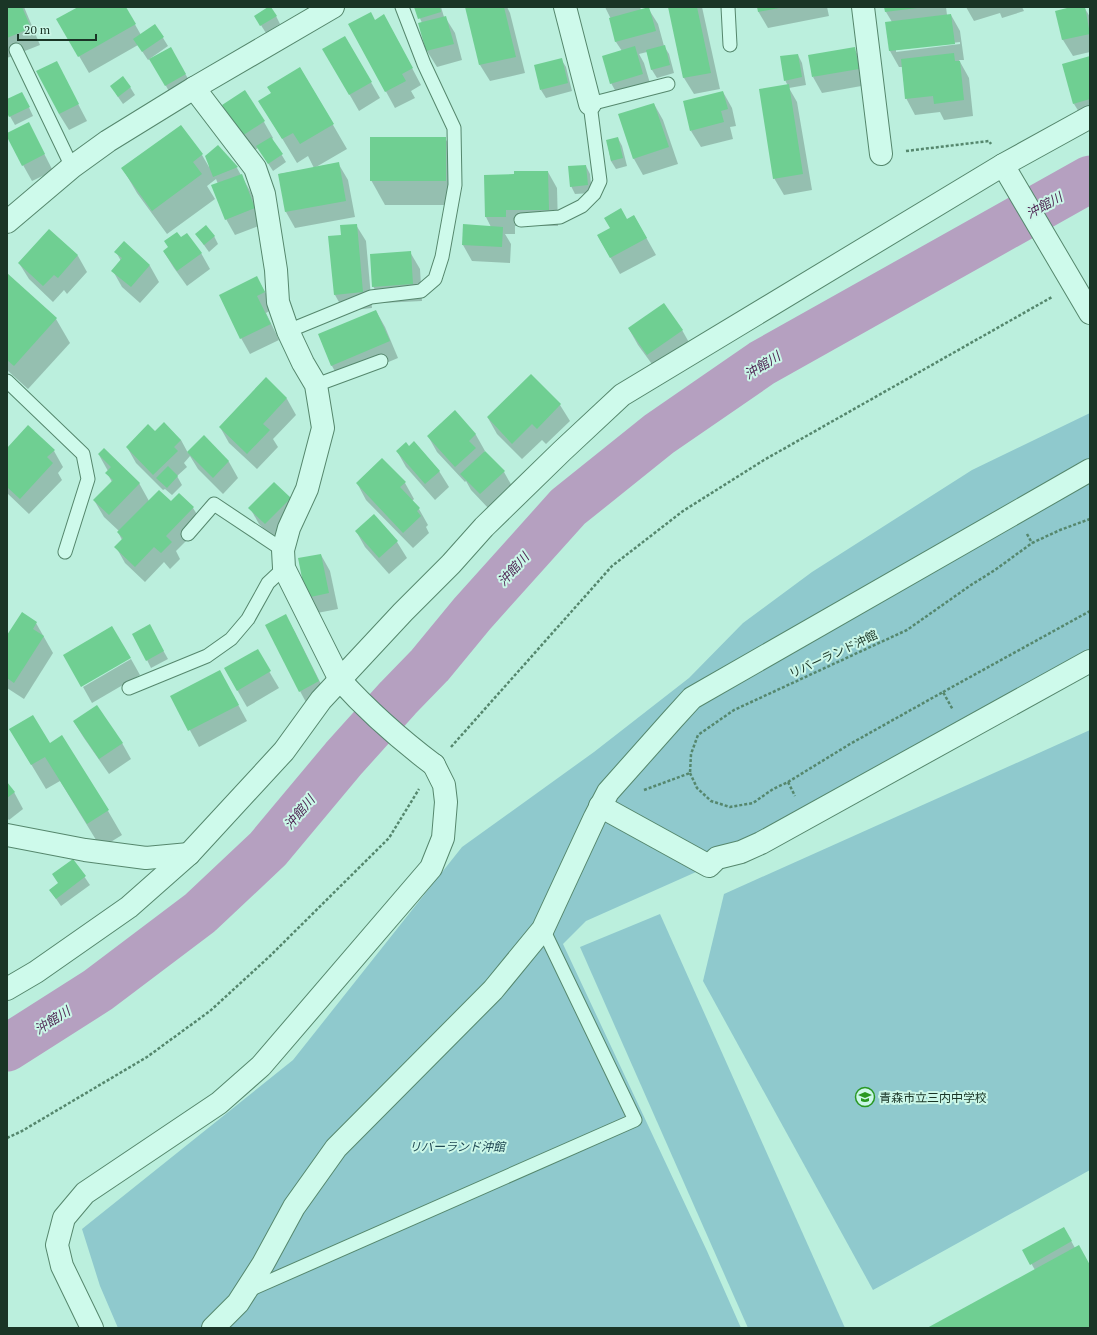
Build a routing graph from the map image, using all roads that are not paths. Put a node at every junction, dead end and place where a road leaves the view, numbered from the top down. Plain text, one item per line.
1 (333, 7) edge
2 (402, 7) edge
3 (565, 7) edge
4 (728, 7) edge
5 (862, 7) edge
6 (730, 45) dead end
7 (16, 50) dead end
8 (668, 84) dead end
9 (194, 88) junction
10 (590, 104) junction
11 (1090, 117) edge
12 (881, 154) road end
13 (72, 168) junction
14 (1006, 171) junction
15 (521, 220) dead end
16 (7, 222) edge
17 (1090, 313) edge
18 (288, 331) junction
19 (381, 361) dead end
20 (7, 381) edge
21 (316, 385) junction
22 (1090, 470) edge
23 (188, 534) dead end
24 (65, 552) dead end
25 (284, 559) junction
26 (1090, 661) edge
27 (346, 686) junction
28 (129, 688) dead end
29 (600, 806) junction
30 (7, 835) edge
31 (189, 854) junction
32 (543, 929) junction
33 (7, 988) edge
34 (245, 1292) junction
35 (92, 1328) edge
36 (213, 1328) edge

1 - 9 street
2 - 18 lane
3 - 10 street
4 - 6 lane
5 - 12 street
7 - 13 lane
8 - 10 lane
9 - 13 street
9 - 18 street
10 - 15 lane
11 - 14 street
13 - 16 street
14 - 17 street
14 - 27 street
18 - 21 street
19 - 21 lane
20 - 24 lane
21 - 25 street
22 - 29 street
23 - 25 lane
25 - 27 street
25 - 28 lane
26 - 29 street
27 - 31 street
27 - 35 street
29 - 32 street
30 - 31 street
31 - 33 street
32 - 34 street
32 - 34 lane
34 - 36 street

